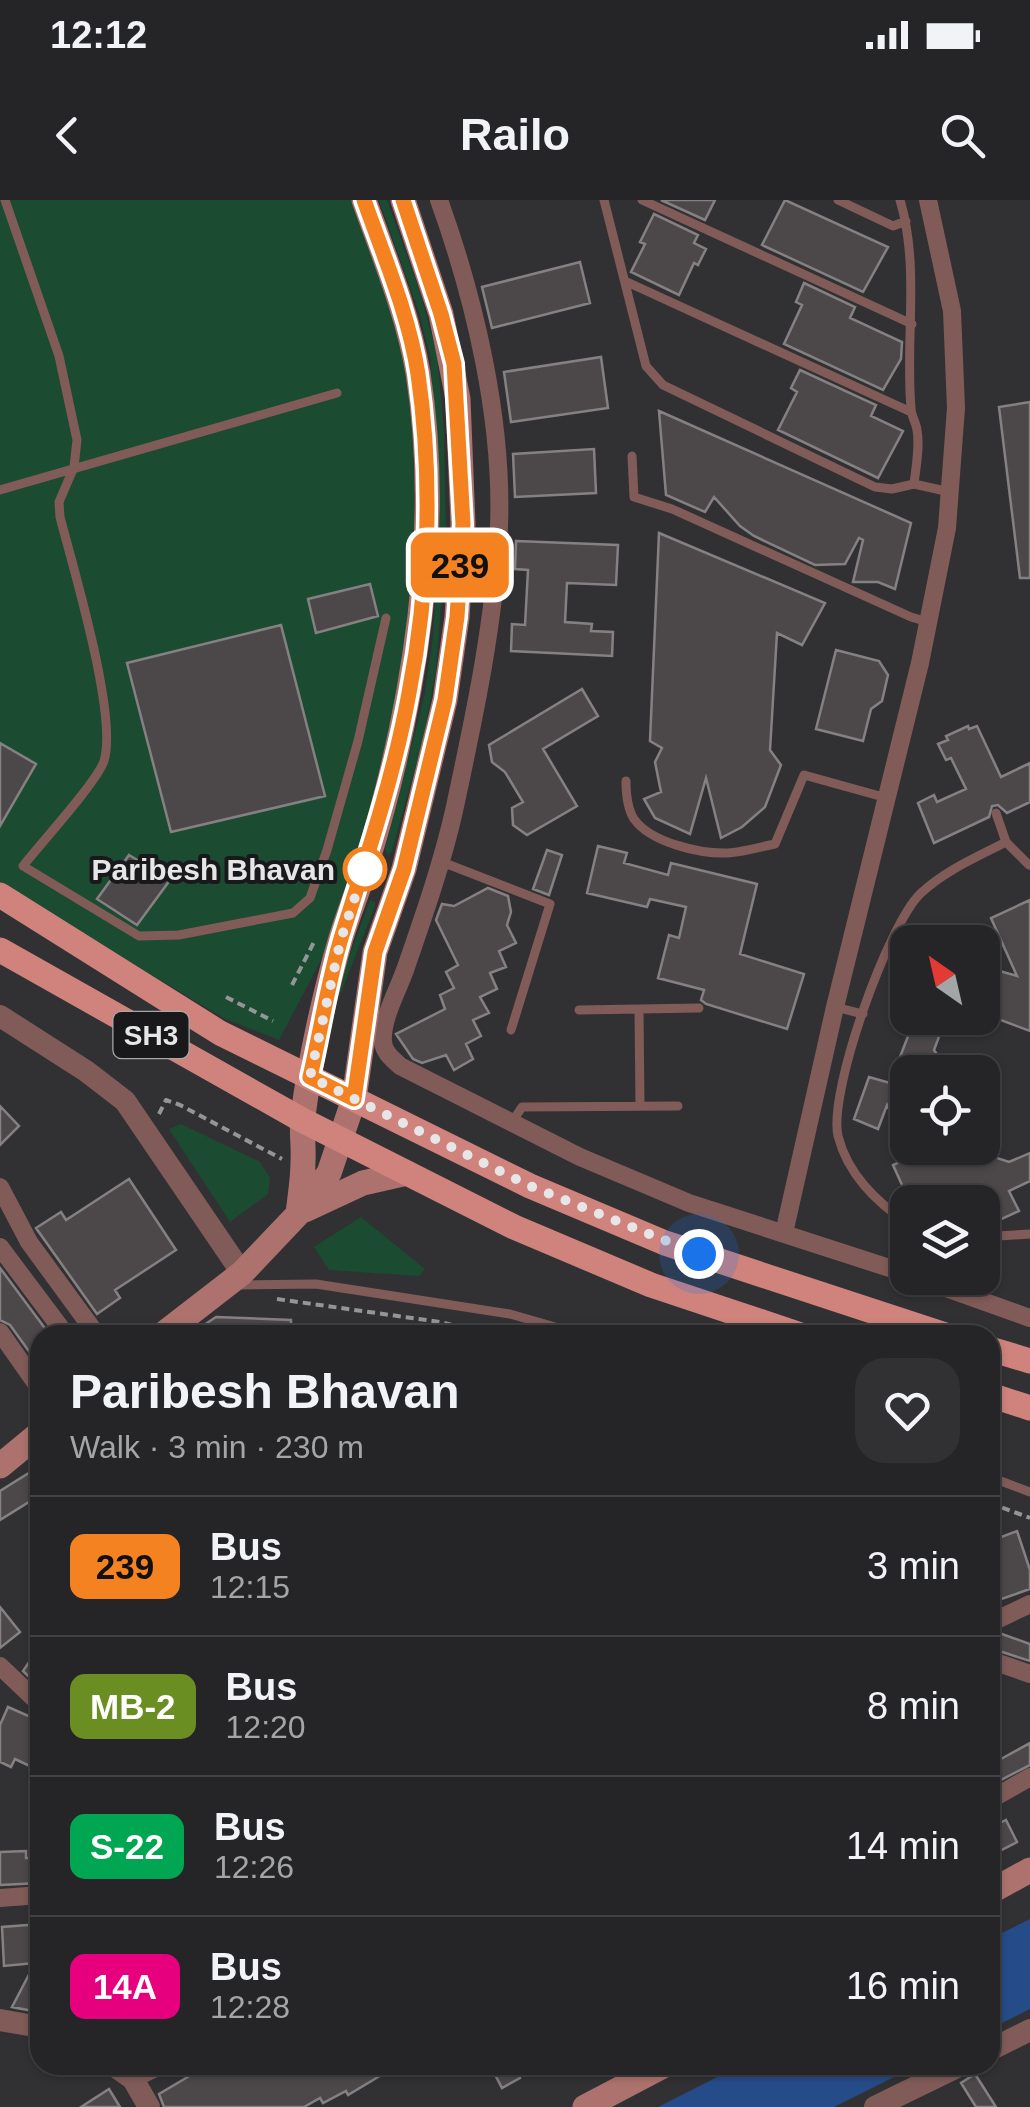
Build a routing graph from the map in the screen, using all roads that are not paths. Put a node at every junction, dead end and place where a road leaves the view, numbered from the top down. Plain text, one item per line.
1 (5, 200) edge
2 (364, 200) edge
3 (403, 200) edge
4 (439, 200) edge
5 (604, 200) edge
6 (642, 200) edge
7 (838, 200) edge
8 (900, 200) edge
9 (928, 200) edge
10 (906, 221) junction
11 (627, 282) junction
12 (912, 324) junction
13 (337, 393) dead end
14 (911, 412) junction
15 (632, 456) dead end
16 (74, 467) junction
17 (914, 484) junction
18 (0, 490) edge
19 (950, 492) junction
20 (386, 618) dead end
21 (928, 622) junction
22 (626, 781) dead end
23 (887, 798) junction
24 (996, 813) dead end
25 (1006, 842) junction
26 (1030, 848) edge
27 (440, 860) junction
28 (1029, 865) edge
29 (0, 895) edge
30 (389, 912) junction
31 (422, 922) junction
32 (0, 950) edge
33 (835, 1007) junction
34 (700, 1008) dead end
35 (579, 1010) dead end
36 (640, 1010) junction
37 (863, 1014) junction
38 (0, 1016) edge
39 (511, 1030) dead end
40 (310, 1077) junction
41 (354, 1099) junction
42 (640, 1106) junction
43 (678, 1106) dead end
44 (302, 1120) junction
45 (512, 1122) junction
46 (343, 1139) junction
47 (408, 1173) junction
48 (0, 1187) edge
49 (890, 1211) edge
50 (298, 1214) junction
51 (784, 1234) junction
52 (1030, 1234) edge
53 (1000, 1236) edge
54 (0, 1247) edge
55 (890, 1268) edge
56 (242, 1281) junction
57 (966, 1295) edge
58 (1030, 1318) edge
59 (58, 1325) edge
60 (90, 1325) edge
61 (177, 1325) edge
62 (548, 1325) edge
63 (771, 1325) edge
64 (915, 1325) edge
65 (0, 1332) edge
66 (1000, 1352) edge
67 (1030, 1361) edge
68 (30, 1375) edge
69 (1000, 1398) edge
70 (1030, 1408) edge
71 (30, 1441) edge
72 (0, 1466) edge
73 (1000, 1481) edge
74 (1030, 1492) edge
75 (1030, 1604) edge
76 (1000, 1618) edge
77 (1000, 1664) edge
78 (0, 1666) edge
79 (1030, 1674) edge
80 (30, 1694) edge
81 (1030, 1777) edge
82 (1000, 1794) edge
83 (1030, 1870) edge
84 (1000, 1886) edge
85 (30, 1896) edge
86 (0, 1898) edge
87 (0, 2020) edge
88 (30, 2025) edge
89 (1030, 2030) edge
90 (1000, 2045) edge
91 (127, 2075) edge
92 (141, 2075) edge
93 (646, 2075) edge
94 (941, 2075) edge
95 (133, 2079) junction
96 (149, 2107) edge
97 (585, 2107) edge
98 (876, 2107) edge

1 - 16 lane
2 - 40 main road
3 - 30 main road
4 - 27 street
5 - 11 lane
6 - 12 lane
7 - 10 lane
8 - 10 lane
9 - 19 street
10 - 12 lane
11 - 14 lane
11 - 17 lane
12 - 14 lane
13 - 16 lane
14 - 17 lane
15 - 21 lane
16 - 18 lane
16 - 20 lane
17 - 19 lane
19 - 21 street
21 - 23 street
22 - 23 lane
23 - 33 street
24 - 25 lane
25 - 28 lane
25 - 37 lane
26 - 28 lane
27 - 31 street
27 - 39 lane
29 - 40 main road, SH3
30 - 31 street
30 - 41 main road
31 - 45 street
32 - 44 main road, SH3
33 - 37 lane
33 - 51 street
34 - 36 lane
35 - 36 lane
36 - 42 lane
37 - 49 lane
38 - 56 street
40 - 41 main road, SH3
40 - 44 main road
41 - 46 main road
41 - 64 main road, SH3
42 - 43 lane
42 - 45 lane
44 - 46 main road, SH3
44 - 50 main road
45 - 51 street
46 - 47 main road, SH3
46 - 50 main road
47 - 50 main road
47 - 63 main road, SH3
48 - 60 street
50 - 56 main road
51 - 55 street
52 - 53 lane
54 - 59 street
56 - 61 main road
56 - 62 lane
57 - 58 street
65 - 68 street
66 - 67 main road
69 - 70 main road
71 - 72 main road
73 - 74 lane
75 - 76 street
77 - 79 street
78 - 80 street
81 - 82 street
83 - 84 main road
85 - 86 street
87 - 88 street
89 - 90 street
91 - 95 street
92 - 95 street
93 - 97 main road
94 - 98 street
95 - 96 street

